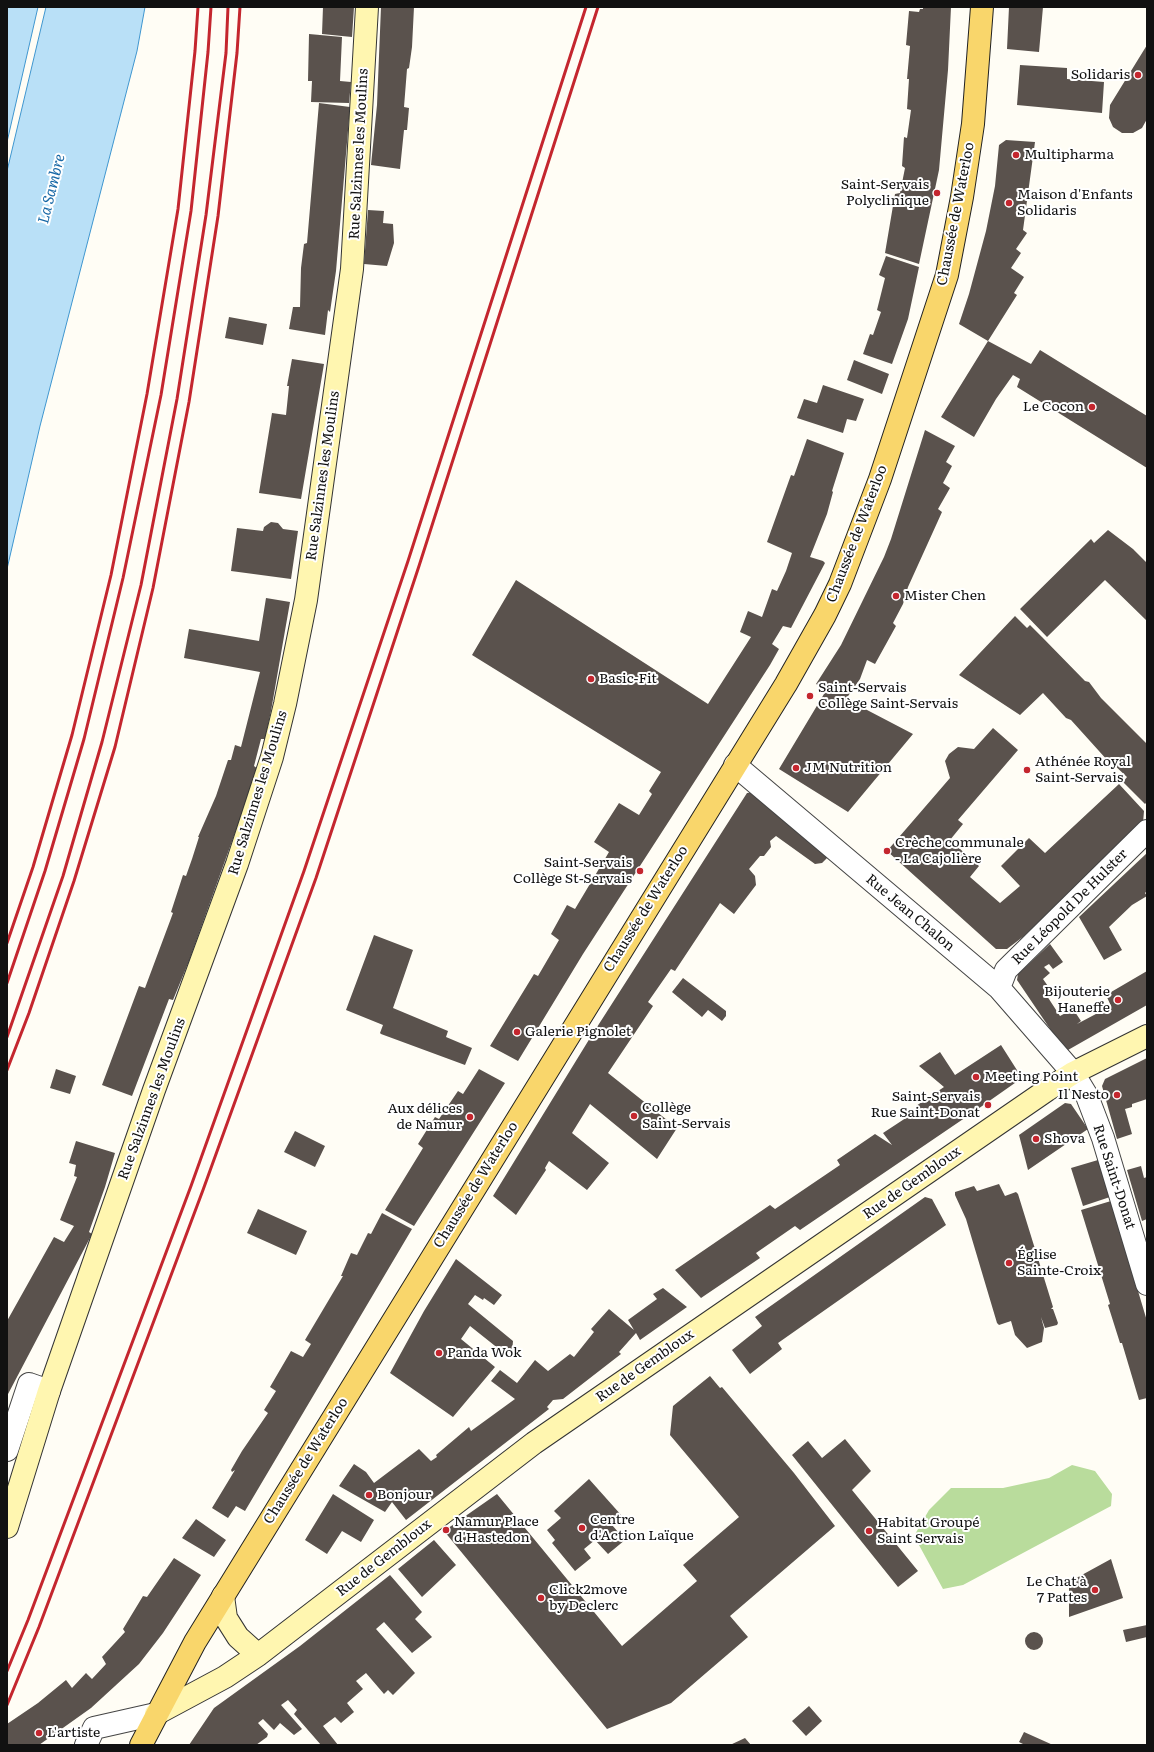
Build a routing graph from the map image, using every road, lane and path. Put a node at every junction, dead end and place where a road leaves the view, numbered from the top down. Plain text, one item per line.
1 (367, 7) edge
2 (982, 7) edge
3 (735, 765) junction
4 (1147, 831) edge
5 (999, 988) junction
6 (1147, 1036) edge
7 (1073, 1073) junction
8 (1147, 1284) edge
9 (49, 1391) junction
10 (7, 1450) edge
11 (7, 1527) edge
12 (223, 1596) junction
13 (258, 1655) junction
14 (156, 1714) junction
15 (86, 1745) edge
16 (141, 1745) edge

1 - 9 street, Rue Salzinnes les Moulins
2 - 3 main road, Chaussée de Waterloo
3 - 5 street, Rue Jean Chalon
3 - 12 main road, Chaussée de Waterloo
4 - 5 street, Rue Léopold De Hulster
5 - 7 street, Rue Jean Chalon
6 - 7 street, Rue de Gembloux
7 - 8 street, Rue Saint-Donat
7 - 13 street, Rue de Gembloux
9 - 10 street
9 - 11 street, Rue Salzinnes les Moulins
12 - 13 street
12 - 14 main road, Chaussée de Waterloo
13 - 14 street, Rue de Gembloux
14 - 15 street
14 - 16 main road, Chaussée de Waterloo

